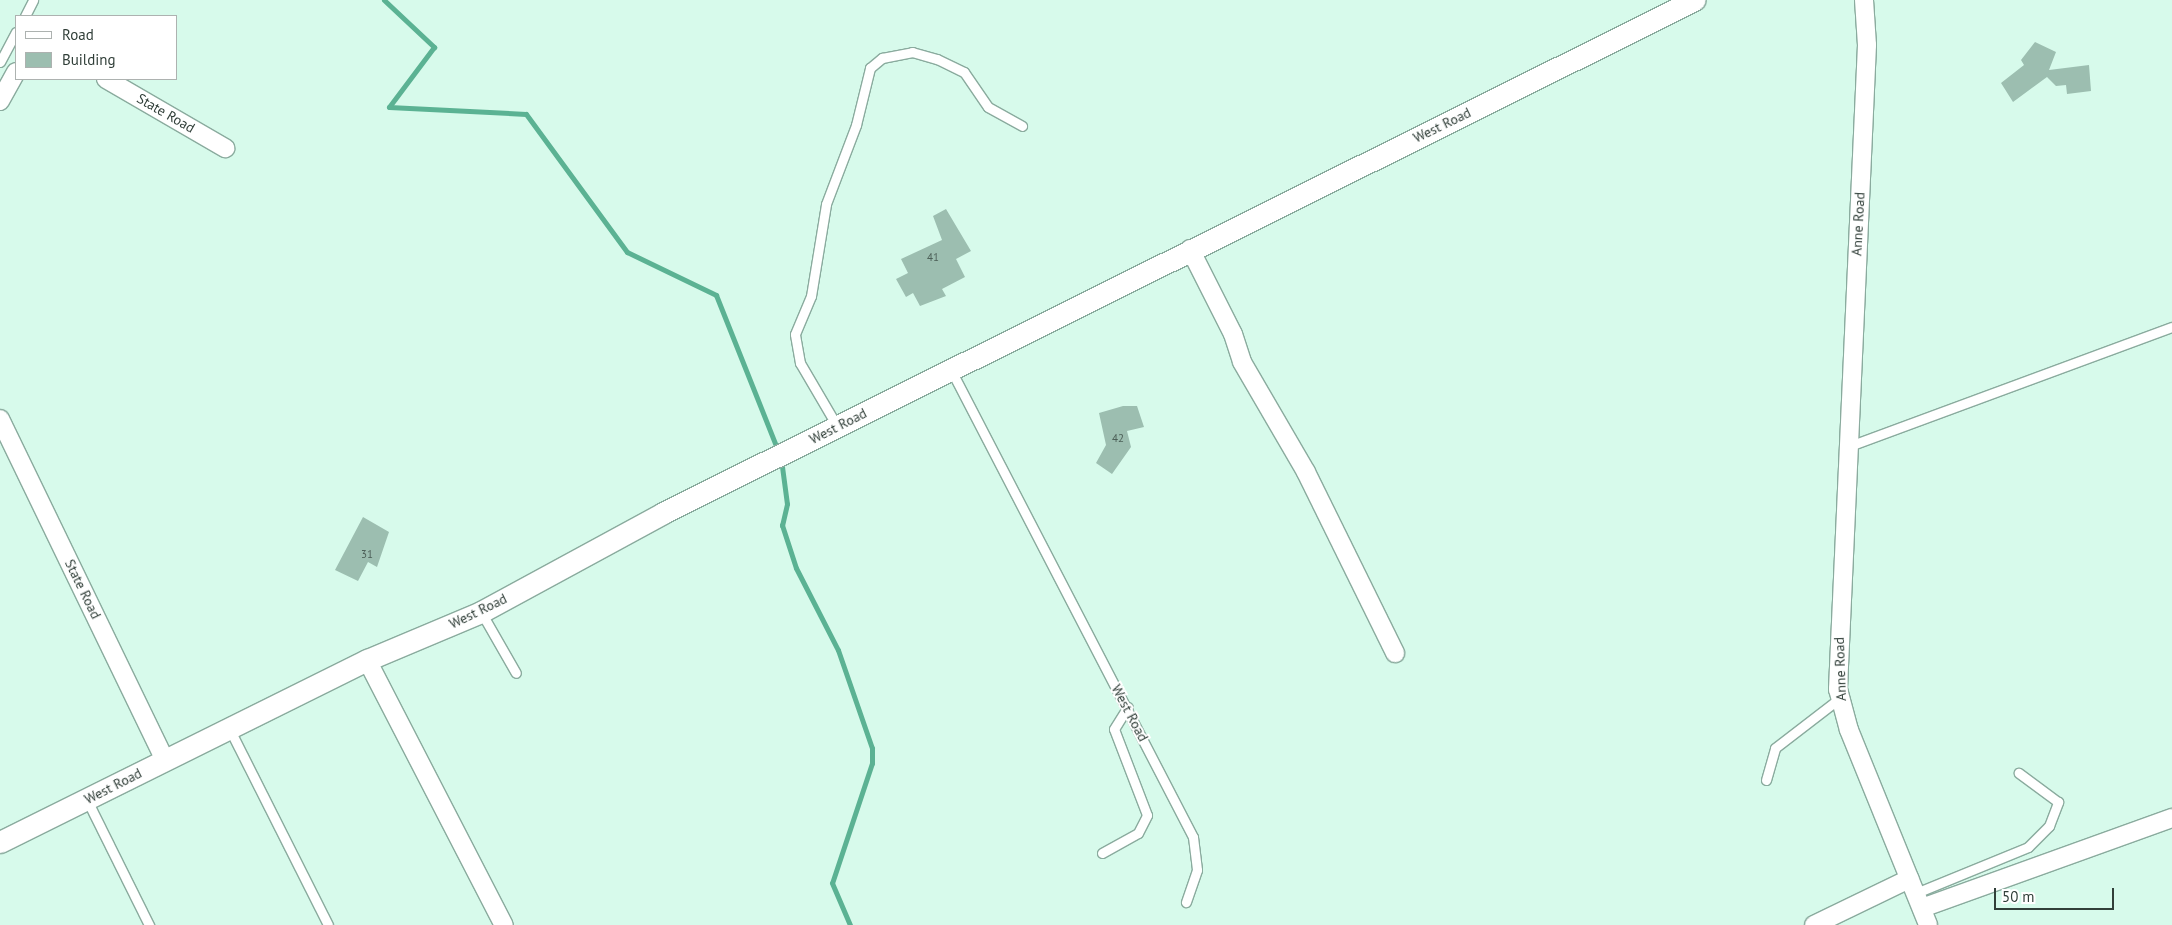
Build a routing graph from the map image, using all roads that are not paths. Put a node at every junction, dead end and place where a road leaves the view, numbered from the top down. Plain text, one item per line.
1 (33, 0) edge
2 (1694, 0) edge
3 (1864, 0) edge
4 (25, 15) edge
5 (15, 34) edge
6 (0, 62) edge
7 (15, 74) edge
8 (108, 80) edge
9 (0, 101) edge
10 (1022, 126) dead end
11 (225, 148) dead end
12 (1190, 249) junction
13 (2172, 327) edge
14 (951, 370) junction
15 (0, 419) edge
16 (837, 426) junction
17 (1847, 447) junction
18 (481, 612) junction
19 (1395, 654) dead end
20 (367, 660) junction
21 (516, 673) dead end
22 (1840, 698) junction
23 (1128, 707) junction
24 (229, 728) junction
25 (164, 759) junction
26 (2019, 773) dead end
27 (1766, 780) dead end
28 (87, 799) junction
29 (2172, 818) edge
30 (0, 842) edge
31 (1102, 853) dead end
32 (1916, 893) junction
33 (1186, 902) dead end
34 (149, 925) edge
35 (328, 925) edge
36 (504, 925) edge
37 (1814, 925) edge
38 (1928, 925) edge

1 - 4 lane
2 - 12 street, West Road
3 - 17 street, Anne Road
5 - 6 lane
7 - 9 street
8 - 11 street, State Road
10 - 16 lane
12 - 14 street, West Road
12 - 19 street
13 - 17 lane
14 - 16 street, West Road
14 - 23 lane, West Road
15 - 25 street, State Road
16 - 18 street, West Road
17 - 22 street, Anne Road
18 - 20 street, West Road
18 - 21 lane
20 - 24 street, West Road
20 - 36 street
22 - 27 lane
22 - 32 street, Anne Road
23 - 31 lane
23 - 33 lane, West Road
24 - 25 street, West Road
24 - 35 lane
25 - 28 street, West Road
26 - 32 lane
28 - 30 street, West Road
28 - 34 lane
29 - 32 street
32 - 37 street
32 - 38 street, Anne Road

